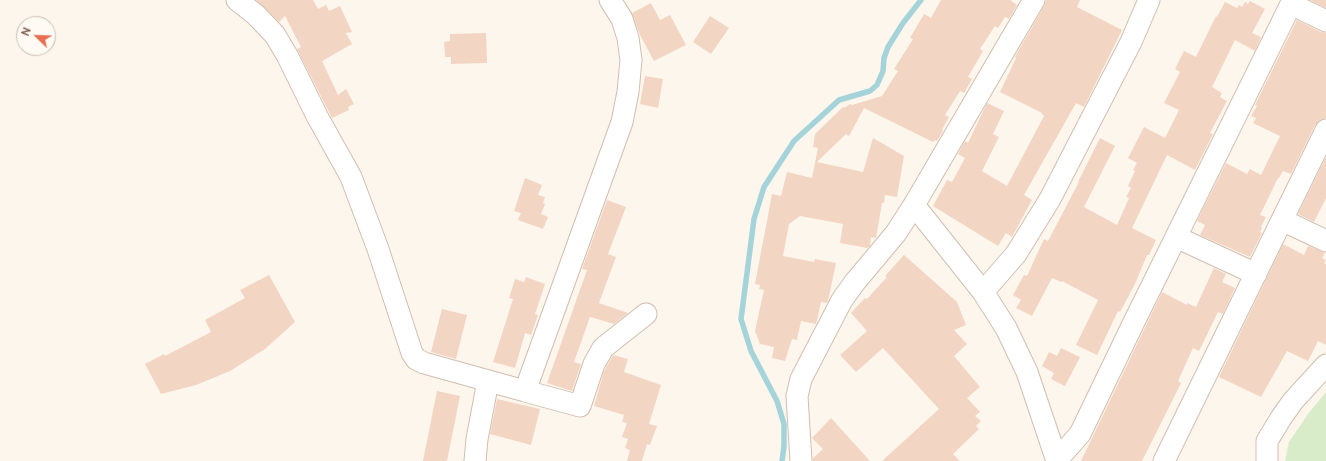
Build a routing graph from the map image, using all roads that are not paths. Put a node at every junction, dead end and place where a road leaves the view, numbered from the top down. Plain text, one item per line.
1 (237, 0) edge
2 (610, 0) edge
3 (1034, 0) edge
4 (1150, 0) edge
5 (1292, 2) edge
6 (1326, 21) edge
7 (1326, 130) edge
8 (914, 205) junction
9 (1282, 220) junction
10 (1176, 237) junction
11 (1326, 241) edge
12 (1256, 274) junction
13 (984, 292) junction
14 (646, 314) dead end
15 (1326, 365) edge
16 (488, 381) junction
17 (525, 392) junction
18 (475, 461) edge
19 (801, 461) edge
20 (1057, 461) edge
21 (1164, 461) edge
22 (1267, 461) edge

1 - 16 street
2 - 17 street
3 - 8 street
4 - 13 street
5 - 6 street
5 - 10 street
7 - 9 street
8 - 13 street
8 - 19 street
9 - 11 street
9 - 12 street
10 - 12 street
10 - 20 street
12 - 21 street
13 - 20 street
14 - 17 street
15 - 22 street
16 - 17 street
16 - 18 street

